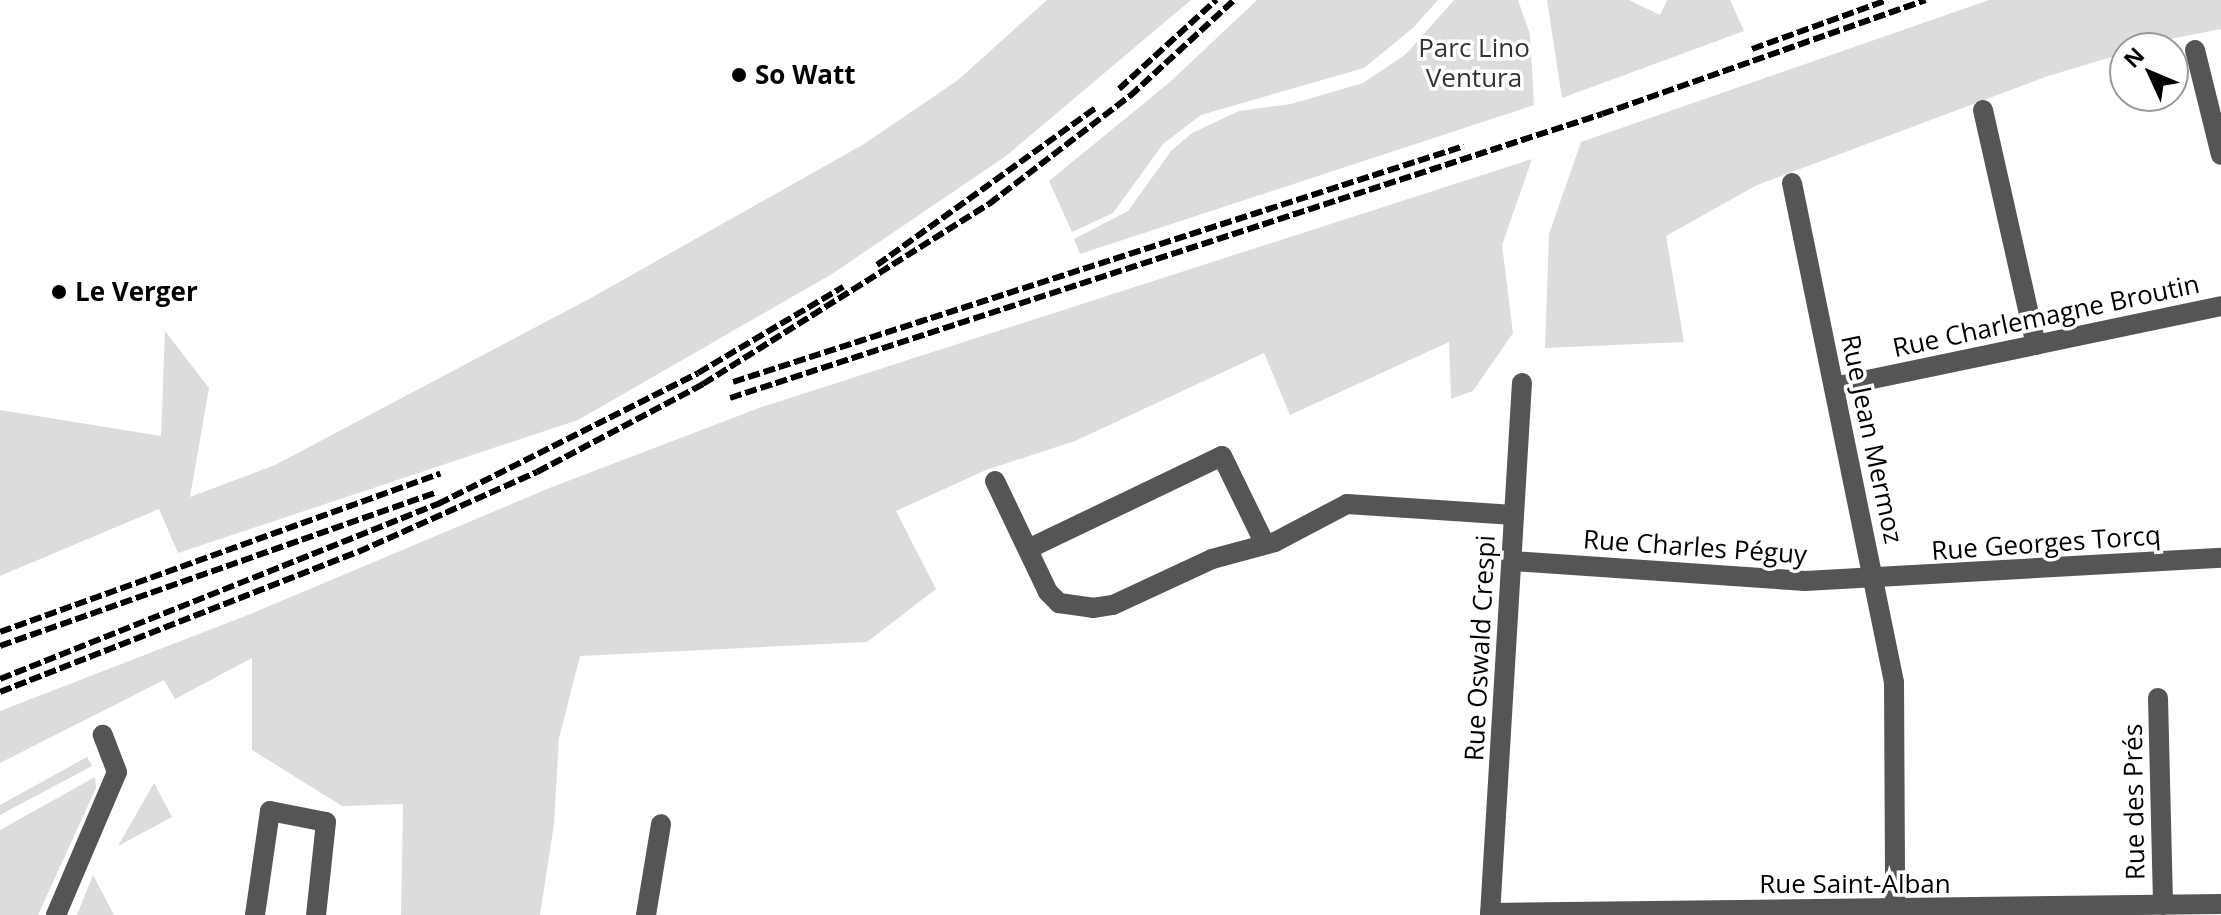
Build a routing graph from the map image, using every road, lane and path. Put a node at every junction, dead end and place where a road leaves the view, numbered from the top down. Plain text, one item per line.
1 (2195, 50) dead end
2 (1983, 110) dead end
3 (2221, 155) edge
4 (1792, 183) dead end
5 (2221, 306) edge
6 (2036, 345) junction
7 (1522, 383) dead end
8 (1834, 387) junction
9 (995, 481) dead end
10 (1514, 515) junction
11 (1265, 544) junction
12 (1028, 549) junction
13 (2221, 558) edge
14 (1512, 561) junction
15 (1875, 580) junction
16 (2158, 698) dead end
17 (103, 735) dead end
18 (661, 824) dead end
19 (2221, 904) edge
20 (2163, 905) junction
21 (1895, 911) junction
22 (1855, 912) edge
23 (1490, 914) edge
24 (56, 915) edge
25 (255, 915) edge
26 (316, 915) edge
27 (646, 915) edge

1 - 3 street
2 - 6 street
4 - 8 street, Rue Jean Mermoz
5 - 6 street, Rue Charlemagne Broutin
6 - 8 street, Rue Charlemagne Broutin
7 - 10 street, Rue Oswald Crespi
8 - 15 street, Rue Jean Mermoz
9 - 12 street
10 - 11 street
10 - 14 street, Rue Oswald Crespi
11 - 12 street
11 - 12 street
13 - 15 street, Rue Georges Torcq
14 - 15 street, Rue Charles Péguy
14 - 23 street, Rue Oswald Crespi
15 - 21 street, Rue Jean Mermoz
16 - 20 street, Rue des Prés
17 - 24 street
18 - 27 street
19 - 20 street, Rue Saint-Alban
20 - 21 street, Rue Saint-Alban
21 - 22 street, Rue Saint-Alban
22 - 23 street, Rue Saint-Alban
25 - 26 street

